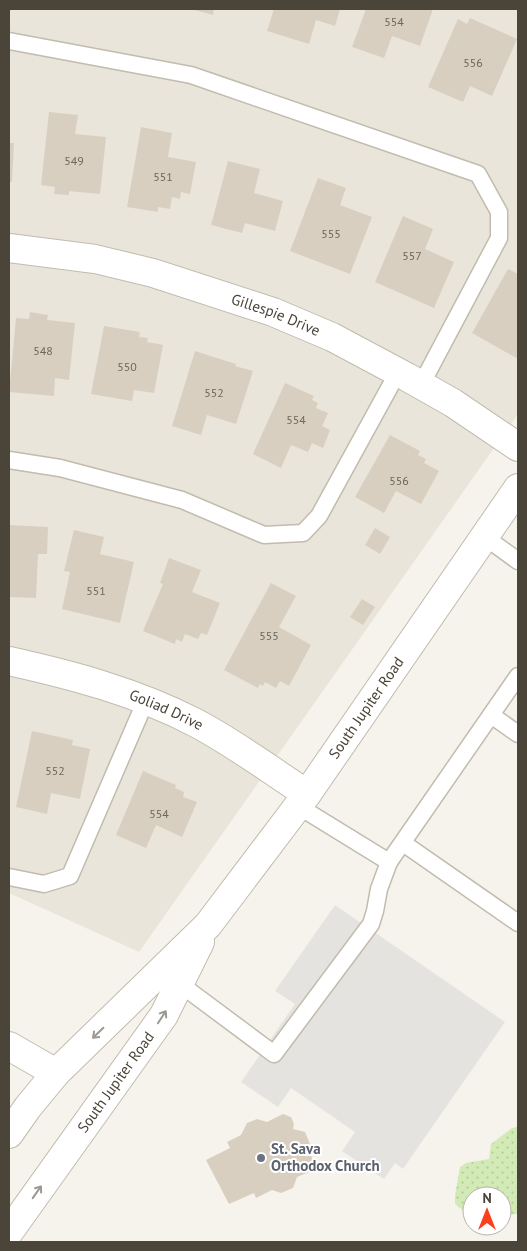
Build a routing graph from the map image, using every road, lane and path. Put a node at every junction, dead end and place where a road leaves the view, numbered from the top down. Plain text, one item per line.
1 (9, 41) edge
2 (9, 248) edge
3 (409, 378) junction
4 (518, 447) edge
5 (9, 460) edge
6 (518, 488) edge
7 (484, 537) junction
8 (518, 561) edge
9 (9, 661) edge
10 (518, 676) edge
11 (146, 700) junction
12 (491, 715) junction
13 (518, 734) edge
14 (302, 800) junction
15 (403, 843) junction
16 (389, 862) junction
17 (9, 877) edge
18 (518, 923) edge
19 (208, 925) junction
20 (180, 984) junction
21 (9, 1046) edge
22 (56, 1073) junction
23 (9, 1134) edge
24 (9, 1232) edge

1 - 3 lane
2 - 3 street, Gillespie Drive
3 - 4 street, Gillespie Drive
3 - 5 lane
6 - 7 street, South Jupiter Road
7 - 8 lane
7 - 14 street, South Jupiter Road
9 - 11 street, Goliad Drive
10 - 12 lane
11 - 14 street, Goliad Drive
11 - 17 lane
12 - 13 lane
12 - 15 lane
14 - 16 lane
14 - 19 street, South Jupiter Road
15 - 16 lane
15 - 18 lane
16 - 20 lane
19 - 20 street, South Jupiter Road
19 -> 22 street, South Jupiter Road
24 -> 20 street, South Jupiter Road
21 - 22 street
22 - 23 street, South Jupiter Road

